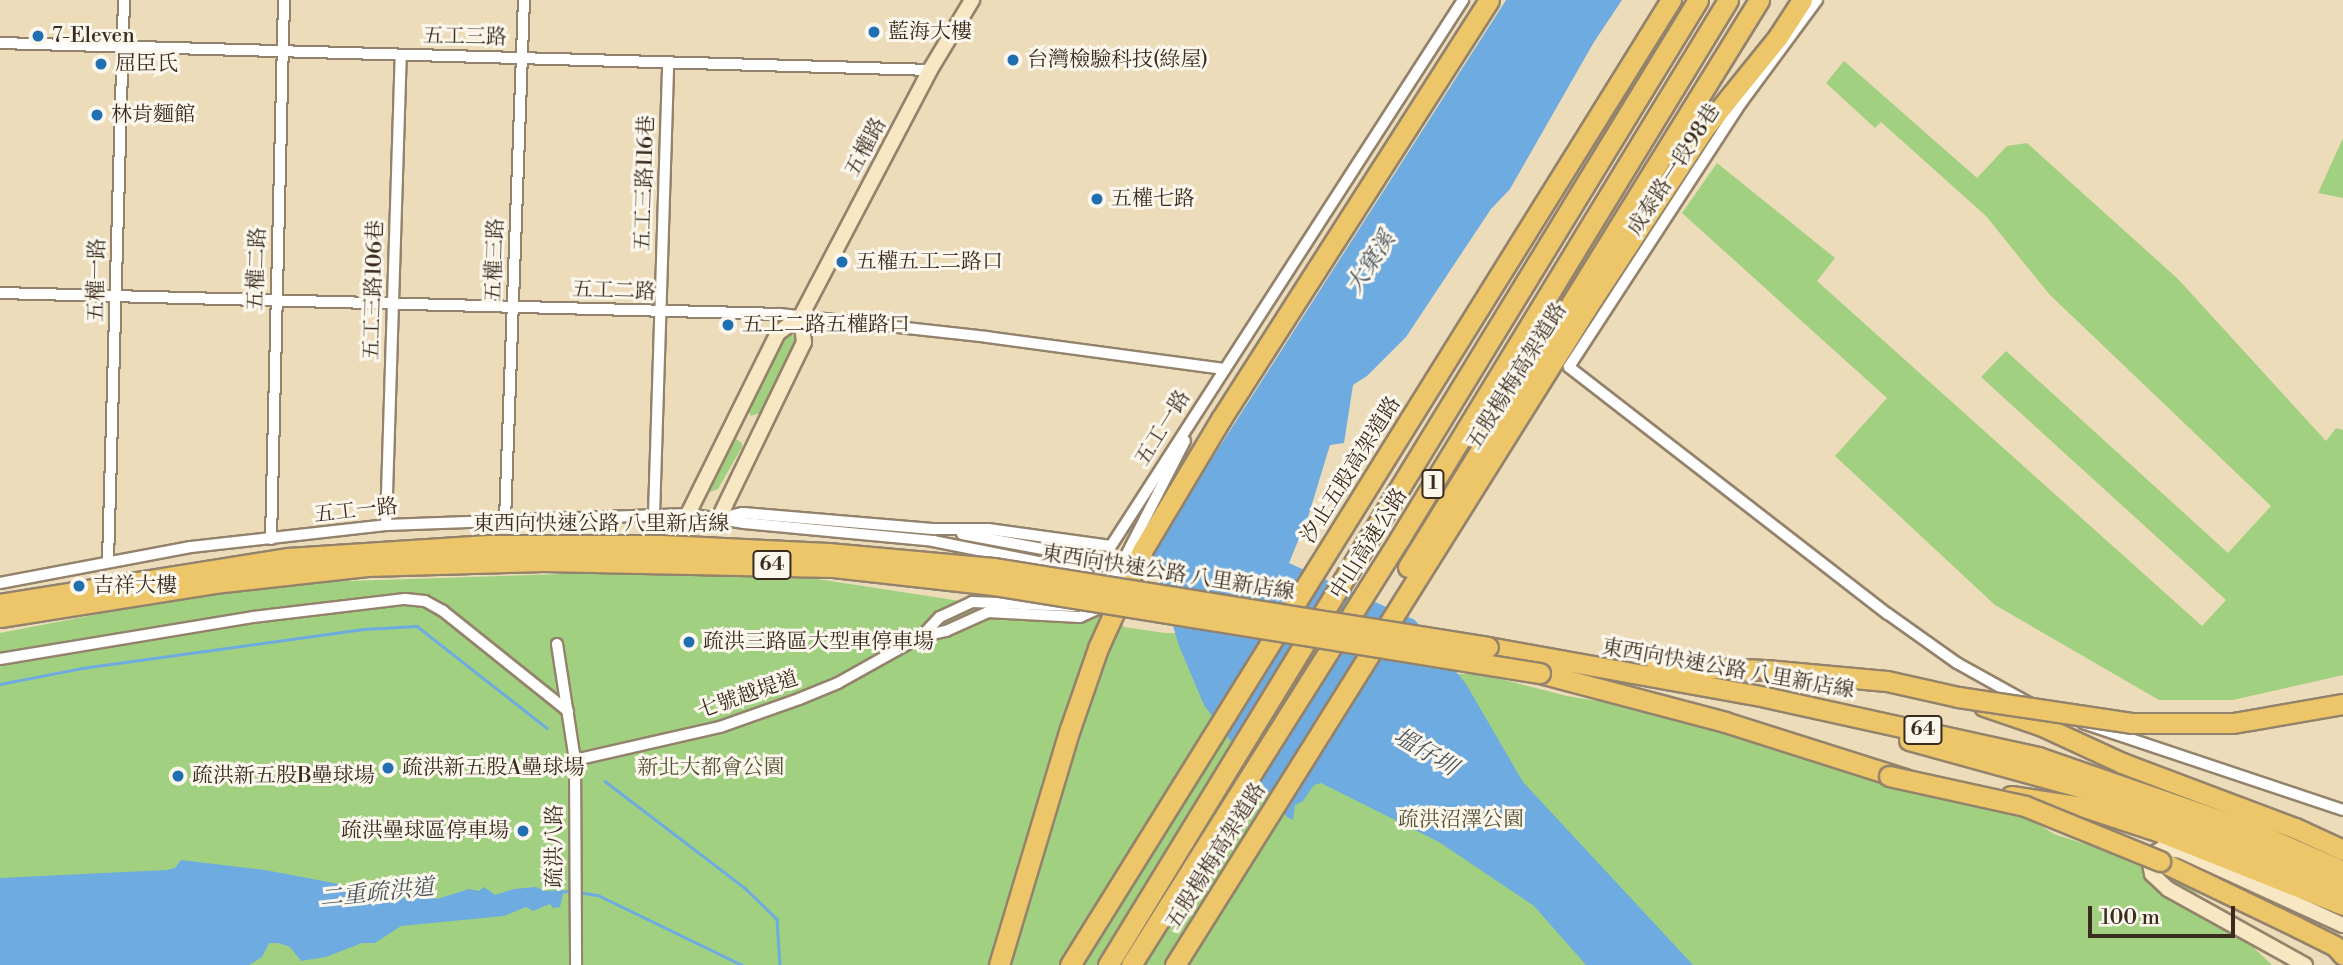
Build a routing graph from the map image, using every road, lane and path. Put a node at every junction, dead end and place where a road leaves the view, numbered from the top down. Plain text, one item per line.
1 (124, 0) edge
2 (284, 0) edge
3 (524, 0) edge
4 (972, 0) edge
5 (1463, 0) edge
6 (1489, 0) edge
7 (1671, 0) edge
8 (1698, 0) edge
9 (1728, 0) edge
10 (1759, 0) edge
11 (1775, 0) edge
12 (1802, 0) edge
13 (1818, 0) edge
14 (0, 43) edge
15 (122, 46) junction
16 (282, 52) junction
17 (401, 56) junction
18 (523, 57) junction
19 (668, 62) junction
20 (930, 70) junction
21 (1648, 82) junction
22 (1628, 164) junction
23 (0, 293) edge
24 (117, 296) junction
25 (275, 300) junction
26 (394, 303) junction
27 (513, 306) junction
28 (661, 312) junction
29 (801, 316) junction
30 (1223, 369) junction
31 (1212, 385) junction
32 (688, 514) junction
33 (654, 515) junction
34 (719, 518) junction
35 (505, 520) junction
36 (386, 526) junction
37 (934, 535) junction
38 (271, 539) junction
39 (108, 561) junction
40 (1114, 582) junction
41 (0, 583) edge
42 (0, 604) edge
43 (0, 617) edge
44 (922, 636) junction
45 (557, 643) dead end
46 (1488, 647) junction
47 (0, 659) edge
48 (1540, 673) junction
49 (1958, 697) junction
50 (2343, 704) edge
51 (568, 710) junction
52 (575, 761) junction
53 (1889, 776) junction
54 (2343, 810) edge
55 (2343, 850) edge
56 (2343, 871) edge
57 (2343, 885) edge
58 (2343, 905) edge
59 (2343, 925) edge
60 (2343, 955) edge
61 (576, 965) edge
62 (999, 965) edge
63 (1070, 965) edge
64 (1108, 965) edge
65 (1131, 965) edge
66 (1164, 965) edge
67 (1175, 965) edge
68 (2305, 965) edge

1 - 15 street, 五權一路
2 - 16 street, 五權二路
3 - 18 street, 五權三路
4 - 20 street, 五權路
5 - 30 street, 五工一路
6 - 62 highway, bridge
7 - 21 highway
7 - 63 highway, 汐止五股高架道路, bridge
8 - 21 highway, 中山高速公路 / 1
9 - 22 highway, 中山高速公路 / 1
10 - 66 highway, 1, bridge
11 - 22 highway
12 - 67 highway, 五股楊梅高架道路 / 1, bridge
13 - 54 street, 成泰路一段98巷
14 - 15 street, 五工三路
15 - 16 street, 五工三路
15 - 24 street, 五權一路
16 - 17 street, 五工三路
16 - 25 street, 五權二路
17 - 18 street, 五工三路
17 - 26 street, 五工三路106巷
18 - 19 street, 五工三路
18 - 27 street, 五權三路
19 - 20 street, 五工三路
19 - 28 street, 五工三路116巷
20 - 29 street, 五權路
21 - 64 highway, 中山高速公路 / 1, bridge
22 - 65 highway, 中山高速公路 / 1, bridge
23 - 24 street, 五工二路
24 - 25 street, 五工二路
24 - 39 street, 五權一路
25 - 26 street, 五工二路
25 - 38 street, 五權二路
26 - 27 street, 五工二路
26 - 36 street, 五工三路106巷
27 - 28 street, 五工二路
27 - 35 street, 五權三路
28 - 29 street, 五工二路
28 - 33 street, 五工三路116巷
29 - 30 street, 五工二路
29 - 32 street, 五權路
29 - 34 street, 五權路
30 - 31 street, 五工一路
31 - 37 street, 五工一路
31 - 40 street, 七號越堤道
32 - 33 street, 五工一路
32 - 34 street, 五工一路
33 - 35 street, 五工一路
34 - 37 street, 五工一路
35 - 36 street, 五工一路
36 - 38 street, 五工一路
37 - 40 street
37 - 44 street, 七號越堤道
38 - 39 street, 五工一路
39 - 41 street, 五工一路
40 - 44 street, 七號越堤道
42 - 46 highway, 東西向快速公路 八里新店線 / 64, bridge
43 - 48 highway, 東西向快速公路 八里新店線 / 64, bridge
44 - 52 street, 七號越堤道
45 - 51 street, 疏洪八路
46 - 49 highway, bridge
46 - 56 highway, 東西向快速公路 八里新店線 / 64
47 - 51 street
48 - 53 highway
48 - 57 highway, 東西向快速公路 八里新店線 / 64
49 - 50 highway, bridge
49 - 55 highway, bridge
51 - 52 street, 疏洪八路
52 - 61 street, 疏洪八路
53 - 58 highway, bridge
53 - 60 highway, bridge
59 - 68 street

